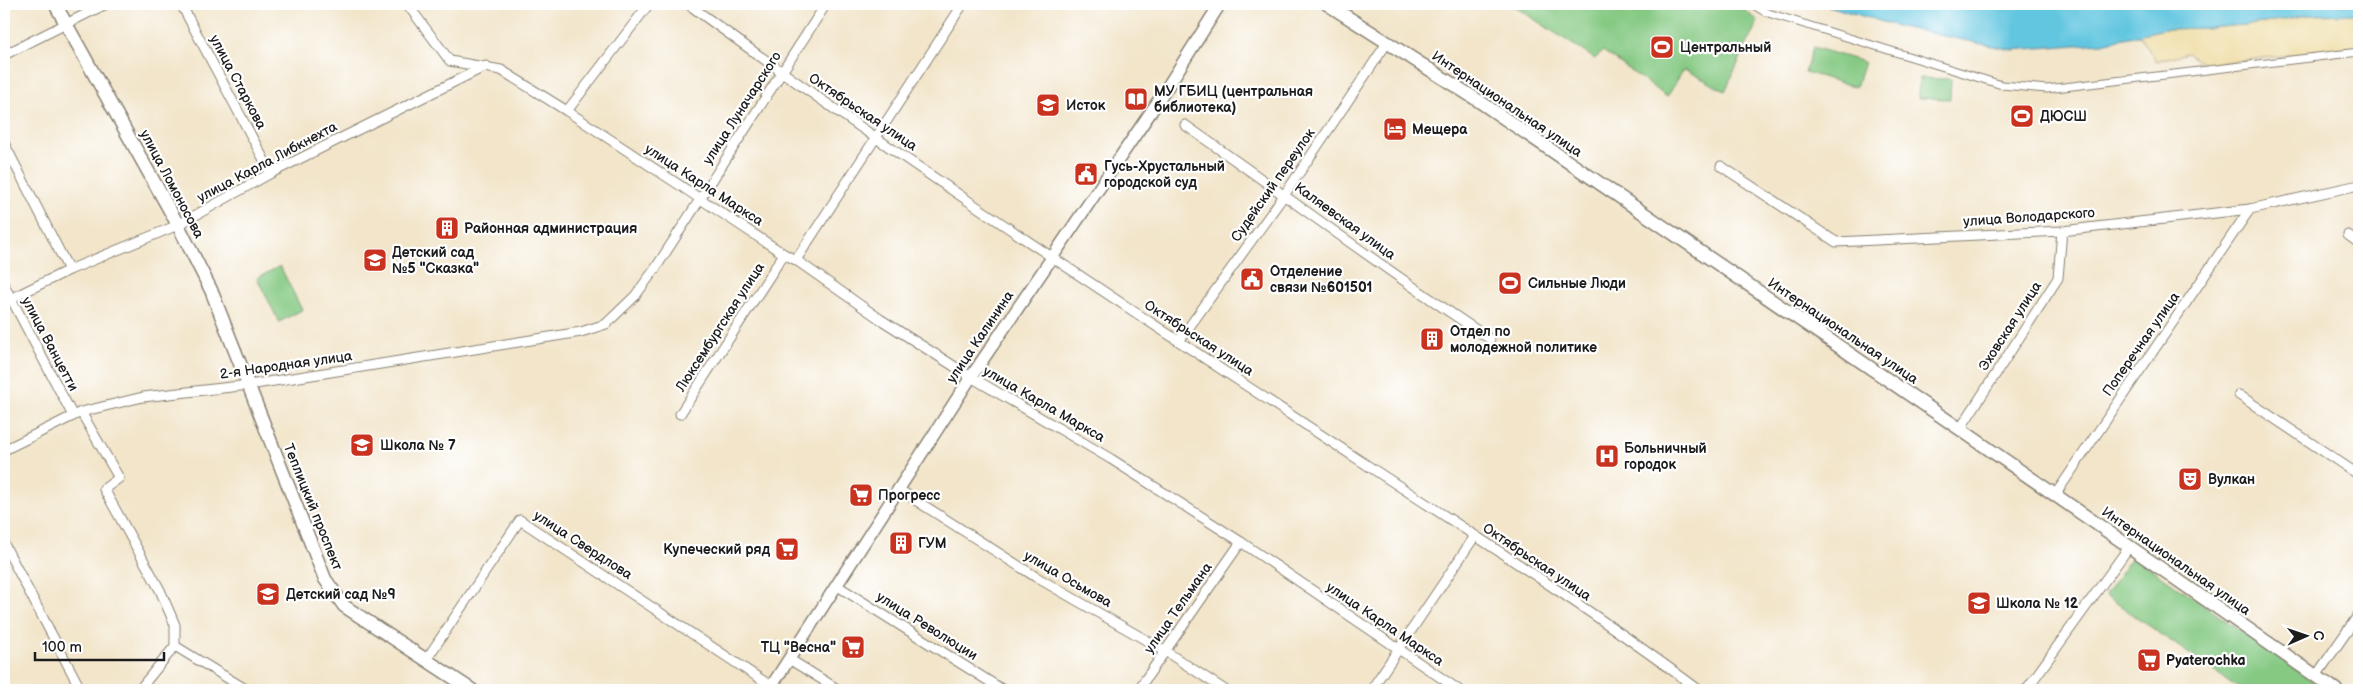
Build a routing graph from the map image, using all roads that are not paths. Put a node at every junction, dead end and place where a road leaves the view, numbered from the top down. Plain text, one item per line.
1 (56, 4) edge
2 (106, 4) edge
3 (182, 4) edge
4 (407, 4) edge
5 (650, 4) edge
6 (688, 4) edge
7 (826, 4) edge
8 (963, 4) edge
9 (1220, 4) edge
10 (1327, 4) edge
11 (1752, 4) edge
12 (67, 23) junction
13 (1387, 43) junction
14 (2359, 52) edge
15 (4, 55) edge
16 (486, 66) junction
17 (781, 72) junction
18 (567, 111) junction
19 (1185, 125) dead end
20 (875, 137) junction
21 (4, 142) edge
22 (1721, 166) dead end
23 (271, 173) junction
24 (2359, 185) edge
25 (1285, 194) junction
26 (700, 199) junction
27 (2250, 209) junction
28 (178, 225) junction
29 (2062, 231) junction
30 (2348, 236) dead end
31 (2359, 243) edge
32 (784, 254) junction
33 (1053, 258) junction
34 (796, 260) junction
35 (69, 270) junction
36 (4, 285) edge
37 (7, 300) edge
38 (581, 332) joint
39 (1490, 339) dead end
40 (1179, 341) junction
41 (970, 377) junction
42 (249, 385) junction
43 (2239, 395) dead end
44 (77, 414) junction
45 (680, 414) dead end
46 (1960, 429) junction
47 (4, 450) edge
48 (2359, 475) edge
49 (898, 489) junction
50 (2055, 495) junction
51 (1475, 536) junction
52 (1241, 542) junction
53 (4, 544) edge
54 (2129, 547) junction
55 (836, 585) junction
56 (2359, 614) edge
57 (175, 646) junction
58 (1398, 650) junction
59 (1165, 651) junction
60 (789, 659) junction
61 (426, 660) junction
62 (2316, 676) junction
63 (770, 688) edge
64 (80, 690) edge
65 (140, 690) edge
66 (247, 690) edge
67 (472, 690) edge
68 (839, 690) edge
69 (1003, 690) edge
70 (1138, 690) edge
71 (1225, 690) edge
72 (1371, 690) edge
73 (1459, 690) edge
74 (1699, 690) edge
75 (2026, 690) edge
76 (2336, 690) edge

1 - 12 main road, улица Ломоносова
2 - 12 street
3 - 23 street, улица Старкова
4 - 16 street, улица Карла Маркса
5 - 18 street
6 - 17 street, Октябрьская улица
7 - 17 street, улица Луначарского
8 - 20 street
9 - 33 street, улица Калинина
10 - 13 main road, Интернациональная улица
11 - 14 street
12 - 15 street
12 - 28 main road, улица Ломоносова
13 - 25 street, Судейский переулок
13 - 46 main road, Интернациональная улица
16 - 18 street, улица Карла Маркса
16 - 23 street, улица Карла Либкнехта
17 - 20 street, Октябрьская улица
17 - 26 street, улица Луначарского
18 - 26 street, улица Карла Маркса
19 - 25 street, Каляевская улица
20 - 33 street, Октябрьская улица
20 - 34 street
21 - 35 street
22 - 29 street, улица Володарского
23 - 28 street, улица Карла Либкнехта
24 - 27 street, улица Володарского
25 - 39 street, Каляевская улица
25 - 40 street, Судейский переулок
26 - 32 street, улица Карла Маркса
26 - 38 street, улица Луначарского
27 - 29 street, улица Володарского
27 - 50 street, Поперечная улица
28 - 35 street, улица Карла Либкнехта
28 - 42 main road, улица Ломоносова
29 - 46 street, Эховская улица
30 - 31 street
32 - 34 street, улица Карла Маркса
32 - 45 street, Люксембургская улица
33 - 40 street, Октябрьская улица
33 - 41 street, улица Калинина
34 - 41 street, улица Карла Маркса
35 - 37 street, улица Карла Либкнехта
36 - 37 street, улица Ванцетти
37 - 44 street, улица Ванцетти
38 - 42 street, 2-я Народная улица
40 - 51 street, Октябрьская улица
41 - 49 street, улица Калинина
41 - 52 street, улица Карла Маркса
42 - 44 street, 2-я Народная улица
42 - 61 main road, Теплицкий проспект
43 - 48 street
44 - 47 street, 2-я Народная улица
44 - 57 street, улица Ванцетти
46 - 50 main road, Интернациональная улица
49 - 55 street, улица Калинина
49 - 59 street, улица Осьмова
50 - 54 main road, Интернациональная улица
51 - 58 street
51 - 74 street, Октябрьская улица
52 - 58 street, улица Карла Маркса
52 - 59 street, улица Тельмана
53 - 64 street
54 - 62 main road, Интернациональная улица
54 - 75 street
55 - 60 street, улица Калинина
55 - 69 street, улица Революции
56 - 62 street
57 - 65 street
57 - 66 street
58 - 72 street
58 - 73 street, улица Карла Маркса
59 - 70 street, улица Тельмана
59 - 71 street, улица Осьмова
60 - 63 street, улица Калинина
60 - 68 street
61 - 63 street, улица Свердлова
61 - 67 main road, Теплицкий проспект
62 - 76 main road, Интернациональная улица

